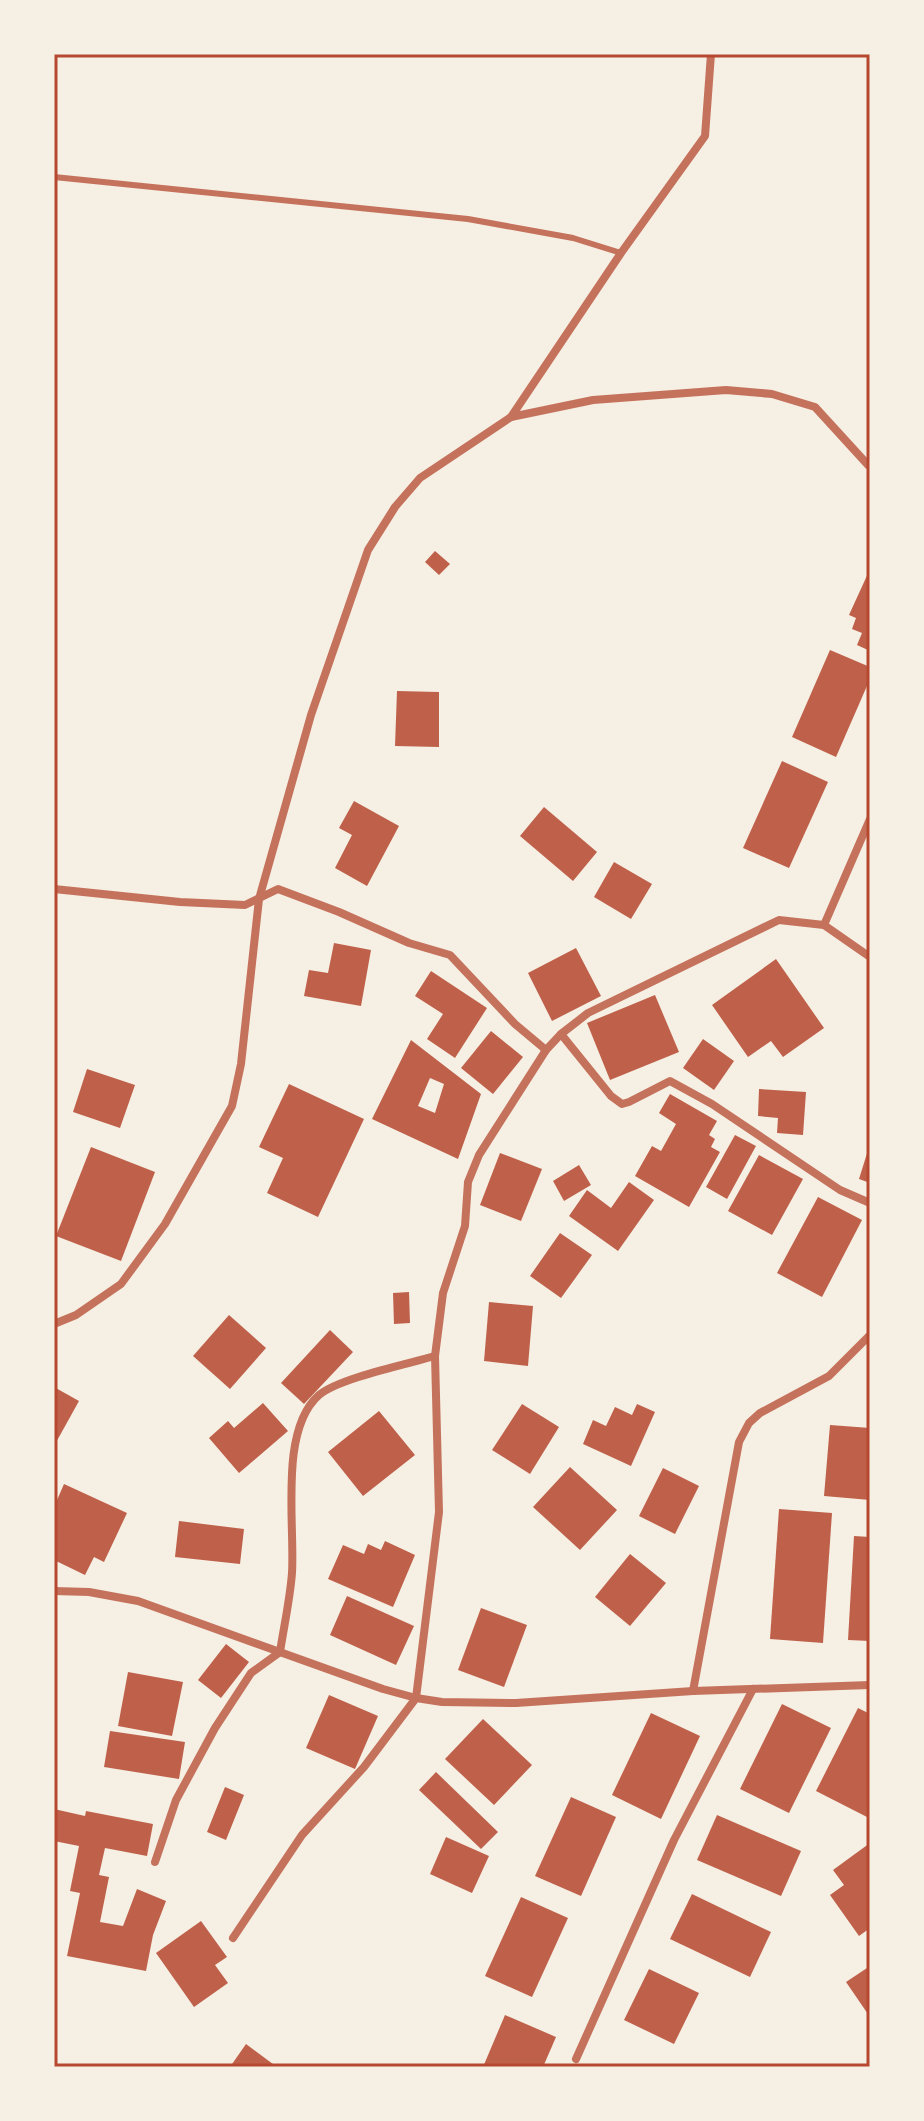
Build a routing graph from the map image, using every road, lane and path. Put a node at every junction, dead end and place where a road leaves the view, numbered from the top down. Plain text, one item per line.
1 (711, 54) edge
2 (54, 177) edge
3 (621, 253) junction
4 (511, 417) junction
5 (869, 466) edge
6 (870, 819) edge
7 (54, 889) edge
8 (259, 899) junction
9 (824, 925) junction
10 (870, 957) edge
11 (561, 1034) junction
12 (546, 1050) junction
13 (870, 1203) edge
14 (54, 1324) edge
15 (870, 1335) edge
16 (435, 1356) junction
17 (54, 1591) edge
18 (280, 1652) junction
19 (870, 1685) edge
20 (753, 1689) junction
21 (693, 1691) junction
22 (416, 1698) junction
23 (155, 1862) dead end
24 (233, 1938) dead end
25 (576, 2059) dead end

1 - 3 street
2 - 3 lane
3 - 4 street
4 - 5 street
4 - 8 street
6 - 9 street
7 - 8 street
8 - 12 street
8 - 14 street
9 - 10 street
9 - 11 street
11 - 12 street
11 - 13 street
12 - 16 street
15 - 21 street
16 - 18 street
16 - 22 street
17 - 18 street
18 - 22 street
18 - 23 street
19 - 20 street
20 - 21 street
20 - 25 street
21 - 22 street
22 - 24 street

